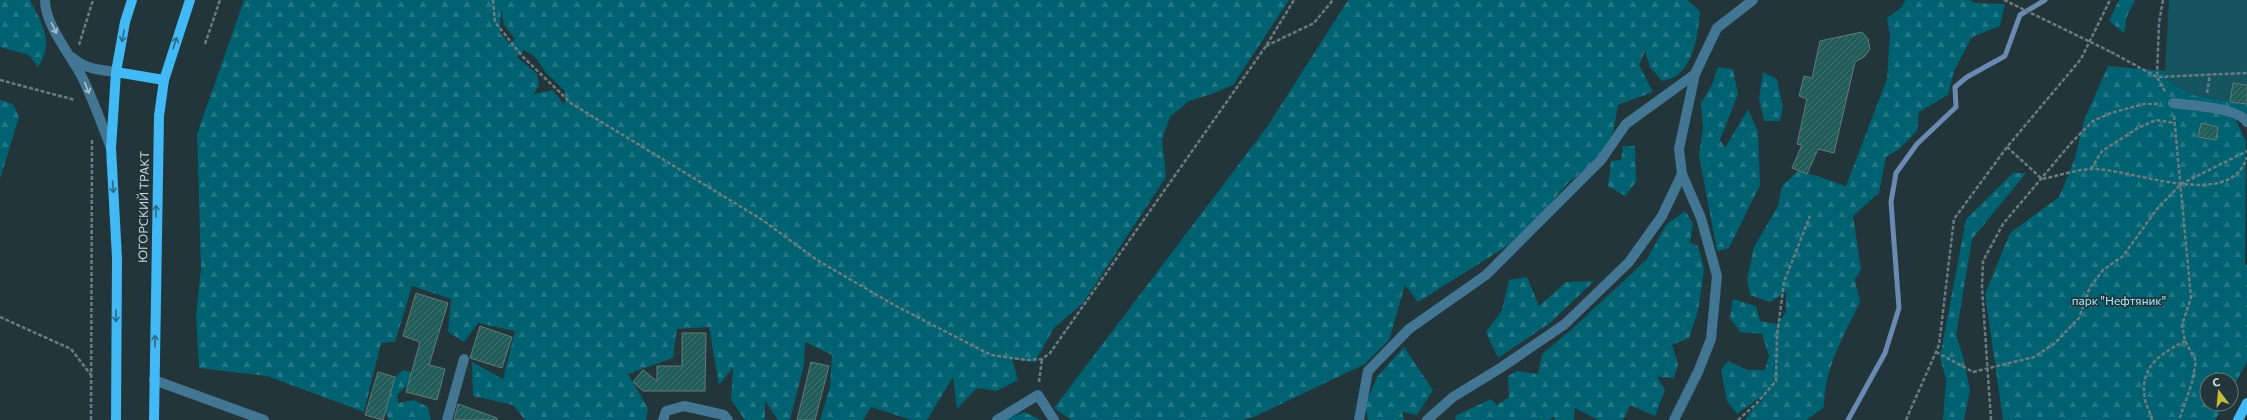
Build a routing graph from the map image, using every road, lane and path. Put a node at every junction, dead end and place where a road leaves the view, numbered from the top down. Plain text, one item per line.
1 (45, 0) edge
2 (93, 0) edge
3 (132, 0) edge
4 (190, 0) edge
5 (220, 0) edge
6 (493, 0) edge
7 (1294, 0) edge
8 (1333, 0) edge
9 (1753, 0) edge
10 (2004, 0) edge
11 (2110, 0) edge
12 (2163, 0) edge
13 (205, 44) dead end
14 (1266, 46) junction
15 (68, 54) junction
16 (80, 64) junction
17 (116, 72) junction
18 (2247, 73) edge
19 (1695, 74) junction
20 (2210, 74) junction
21 (2157, 77) junction
22 (0, 80) edge
23 (164, 80) junction
24 (75, 100) dead end
25 (2173, 103) junction
26 (2205, 108) junction
27 (2175, 122) junction
28 (2247, 122) edge
29 (92, 138) dead end
30 (2007, 147) junction
31 (111, 148) junction
32 (2247, 151) edge
33 (2247, 157) edge
34 (2091, 169) junction
35 (1682, 174) junction
36 (2042, 179) junction
37 (2181, 184) junction
38 (1810, 216) dead end
39 (0, 317) edge
40 (2185, 341) junction
41 (1936, 352) junction
42 (464, 359) dead end
43 (1042, 359) junction
44 (1988, 370) junction
45 (91, 376) junction
46 (154, 380) junction
47 (1038, 395) junction
48 (2247, 403) edge
49 (2241, 419) edge
50 (91, 420) edge
51 (116, 420) edge
52 (154, 420) edge
53 (264, 420) edge
54 (446, 420) edge
55 (663, 420) edge
56 (728, 420) edge
57 (996, 420) edge
58 (1054, 420) edge
59 (1359, 420) edge
60 (1427, 420) edge
61 (1674, 420) edge
62 (1738, 420) edge
63 (1906, 420) edge
64 (1991, 420) edge
65 (2152, 420) edge
66 (2179, 420) edge

1 -> 15 lane
2 - 16 path
3 -> 17 main road
23 -> 4 main road, ЮГОРСКИЙ ТРАКТ
5 - 13 path
6 - 43 path
7 - 14 path
8 - 14 path
9 - 19 lane
10 - 21 path, bridge
11 - 30 path
12 - 21 path
14 - 43 path
15 - 16 lane
15 -> 31 lane
16 - 17 lane
17 - 23 main road
17 - 31 main road
18 - 20 path
19 - 35 lane
19 - 59 lane
20 - 21 path
20 - 26 path
22 - 24 path
46 -> 23 main road, ЮГОРСКИЙ ТРАКТ
25 - 26 lane
25 - 27 path
25 - 36 path
26 - 28 lane
27 - 34 path
27 - 37 path
29 - 45 path
30 - 36 path
30 - 41 path
31 -> 51 main road
32 - 37 path
33 - 37 path
34 - 36 path
34 - 37 path
35 - 60 lane
35 - 61 lane
36 - 44 path
37 - 40 path
37 - 44 path
38 - 62 path
39 - 45 path
40 - 65 path
40 - 66 path
41 - 44 path
41 - 63 path
42 - 54 lane
43 - 47 path
44 - 64 path
45 - 50 path
46 - 52 main road, ЮГОРСКИЙ ТРАКТ
46 - 53 lane
47 - 57 lane
47 - 58 lane
48 - 49 main road
55 - 56 lane

